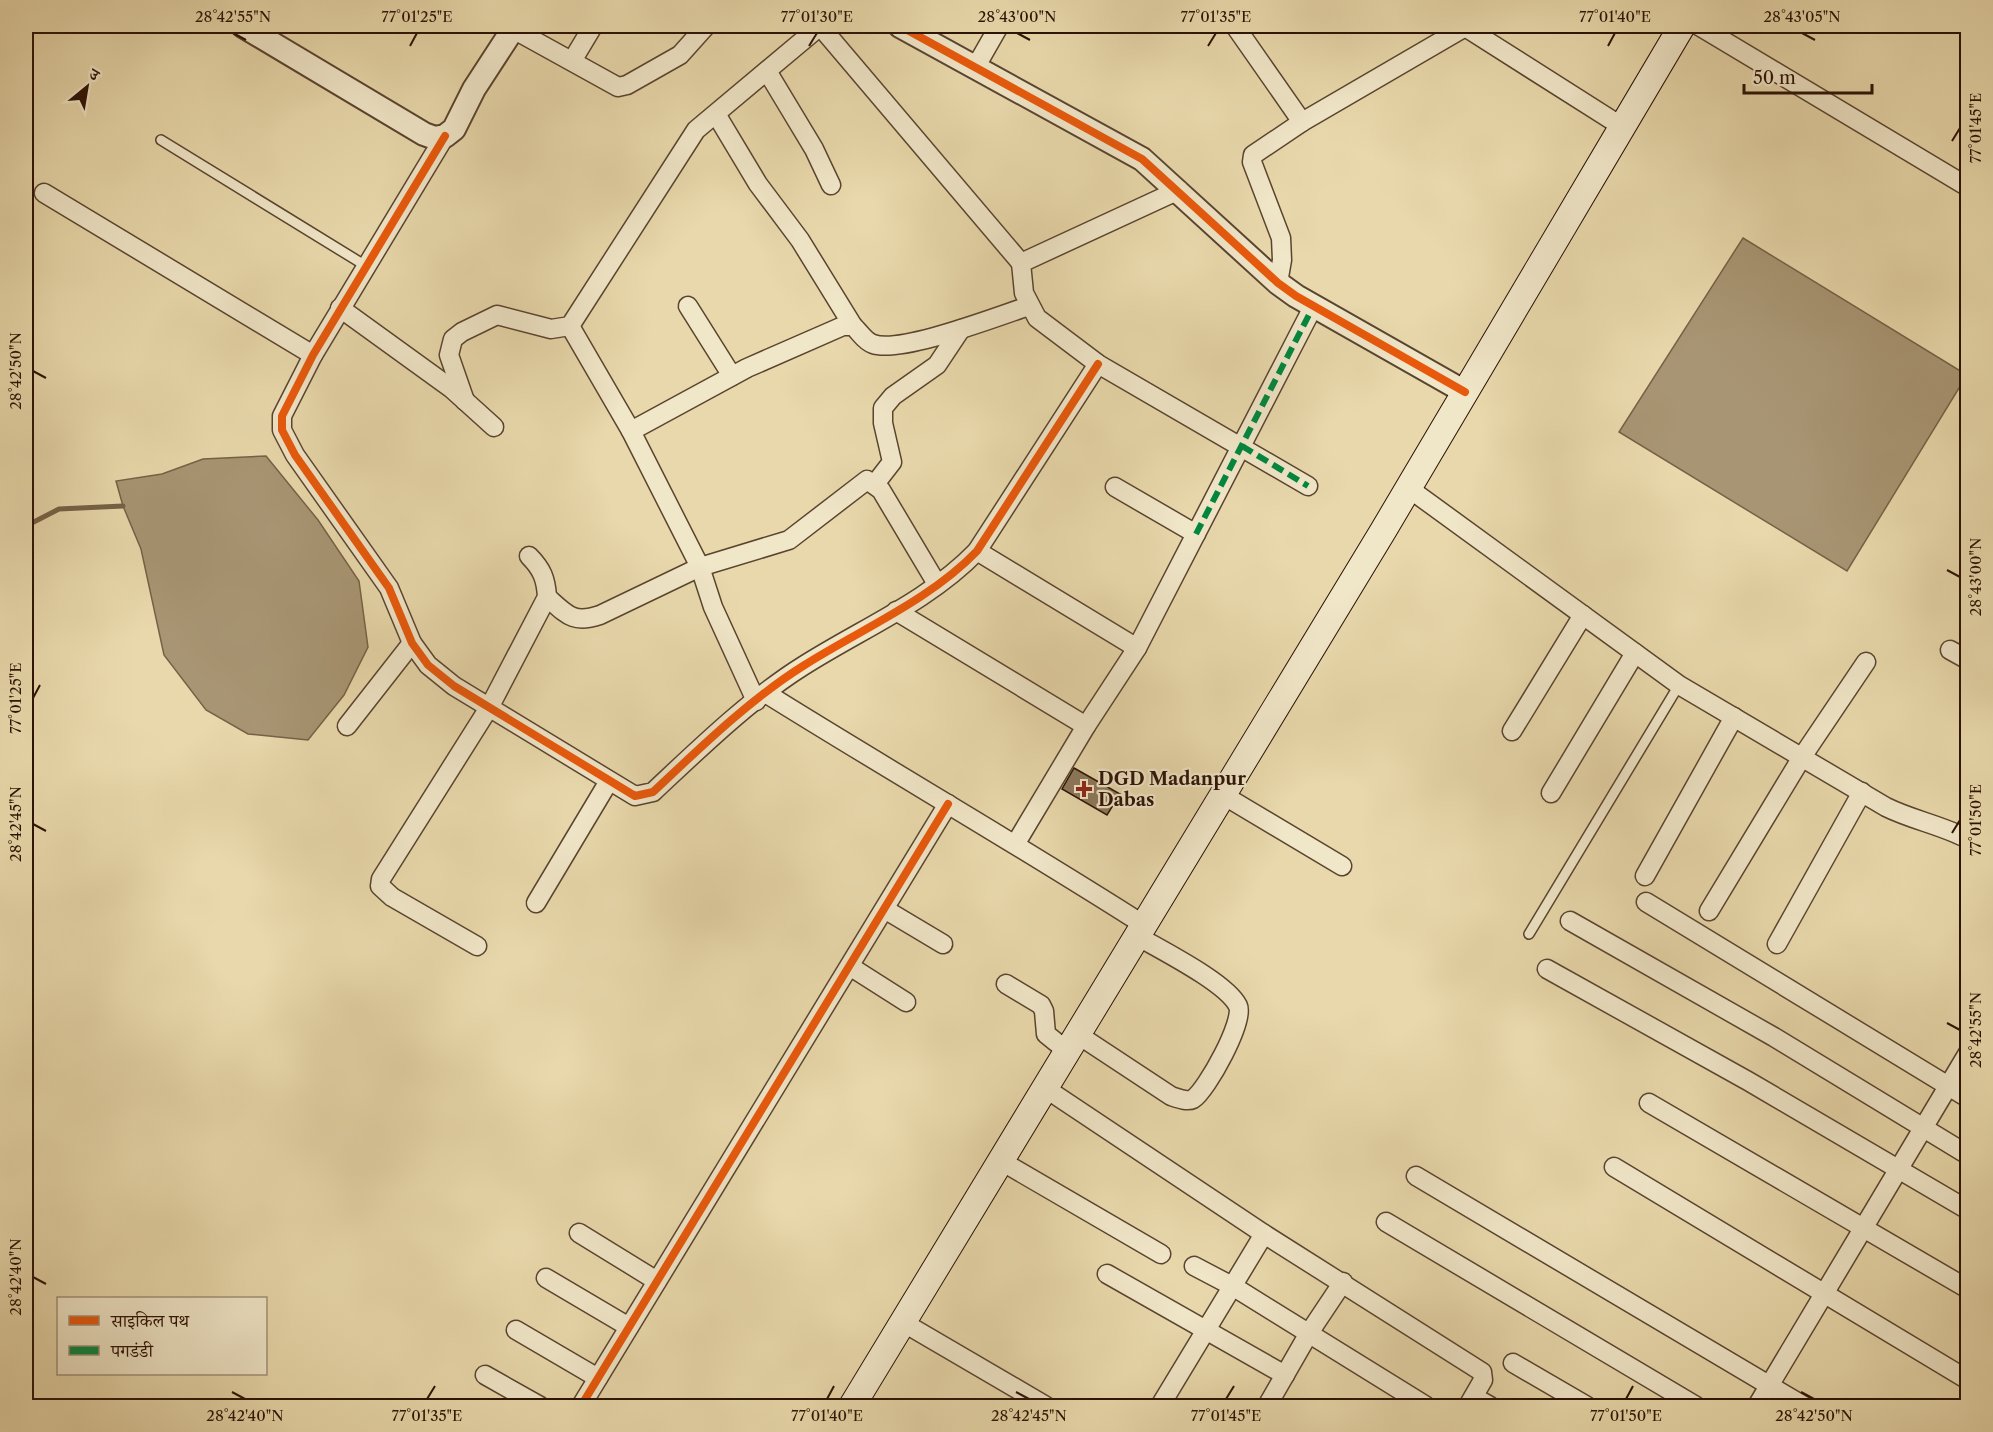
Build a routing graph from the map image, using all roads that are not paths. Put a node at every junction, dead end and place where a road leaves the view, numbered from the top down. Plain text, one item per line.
1 (243, 26) edge
2 (593, 26) edge
3 (706, 26) edge
4 (820, 26) edge
5 (900, 26) edge
6 (999, 26) edge
7 (1235, 26) edge
8 (1466, 26) edge
9 (1682, 26) edge
10 (1699, 26) edge
11 (514, 27) edge
12 (572, 61) junction
13 (975, 68) junction
14 (766, 71) junction
15 (716, 114) junction
16 (1302, 122) junction
17 (1621, 126) junction
18 (445, 136) junction
19 (161, 140) dead end
20 (831, 185) dead end
21 (1968, 187) edge
22 (1179, 190) junction
23 (44, 193) dead end
24 (1021, 263) junction
25 (366, 266) junction
26 (1278, 283) junction
27 (688, 306) dead end
28 (1029, 306) junction
29 (1313, 307) junction
30 (340, 308) junction
31 (570, 326) junction
32 (853, 326) junction
33 (960, 329) junction
34 (313, 355) junction
35 (1098, 364) junction
36 (732, 376) junction
37 (1465, 392) junction
38 (465, 401) junction
39 (494, 427) dead end
40 (631, 430) junction
41 (1242, 446) junction
42 (875, 484) junction
43 (1308, 486) dead end
44 (1407, 486) junction
45 (1115, 488) dead end
46 (1196, 534) junction
47 (977, 550) junction
48 (529, 556) dead end
49 (700, 567) junction
50 (937, 584) junction
51 (547, 597) junction
52 (896, 611) junction
53 (1583, 615) junction
54 (412, 643) junction
55 (1137, 648) junction
56 (1950, 650) dead end
57 (1635, 653) junction
58 (1968, 660) edge
59 (1866, 662) dead end
60 (1679, 685) junction
61 (761, 698) junction
62 (490, 706) junction
63 (1734, 717) junction
64 (347, 726) dead end
65 (1086, 726) junction
66 (1512, 731) dead end
67 (1802, 757) junction
68 (609, 781) junction
69 (1862, 792) junction
70 (1551, 794) dead end
71 (1223, 795) junction
72 (948, 804) junction
73 (1968, 839) edge
74 (1016, 843) junction
75 (1342, 866) dead end
76 (1645, 876) dead end
77 (1646, 902) dead end
78 (536, 903) dead end
79 (886, 910) junction
80 (1709, 910) dead end
81 (1570, 921) dead end
82 (1140, 930) junction
83 (1529, 934) dead end
84 (943, 944) dead end
85 (1777, 944) dead end
86 (477, 946) dead end
87 (851, 967) junction
88 (1547, 969) dead end
89 (1006, 984) dead end
90 (906, 1002) dead end
91 (1072, 1042) junction
92 (1968, 1053) edge
93 (1948, 1086) junction
94 (1045, 1088) junction
95 (1968, 1098) edge
96 (1649, 1103) dead end
97 (1923, 1128) junction
98 (1968, 1155) edge
99 (1001, 1161) junction
100 (1614, 1167) dead end
101 (1899, 1169) junction
102 (1416, 1176) dead end
103 (1968, 1210) edge
104 (1386, 1222) dead end
105 (1863, 1228) junction
106 (579, 1233) dead end
107 (1264, 1234) junction
108 (1161, 1254) dead end
109 (1194, 1266) dead end
110 (1107, 1274) dead end
111 (546, 1278) dead end
112 (657, 1281) junction
113 (1343, 1282) junction
114 (1234, 1287) junction
115 (1968, 1289) edge
116 (1824, 1294) junction
117 (904, 1323) junction
118 (629, 1327) junction
119 (516, 1330) dead end
120 (1205, 1332) junction
121 (1309, 1333) junction
122 (1513, 1363) dead end
123 (485, 1375) dead end
124 (1284, 1375) junction
125 (598, 1378) junction
126 (1968, 1380) edge
127 (1769, 1386) junction
128 (1471, 1402) edge
129 (540, 1407) edge
130 (581, 1407) edge
131 (852, 1407) edge
132 (1046, 1407) edge
133 (1161, 1407) edge
134 (1267, 1407) edge
135 (1426, 1407) edge
136 (1490, 1407) edge
137 (1587, 1407) edge
138 (1696, 1407) edge
139 (1757, 1407) edge
140 (1804, 1407) edge

1 - 18 street
2 - 12 street
3 - 12 street
4 - 14 street
4 - 24 street
5 - 13 street
6 - 13 street
7 - 16 street
8 - 16 street
8 - 17 street
9 - 17 main road
10 - 21 street
11 - 12 street
11 - 18 street
13 - 22 street
14 - 15 street
14 - 20 street
15 - 31 street
15 - 32 street
16 - 26 street
17 - 37 main road
18 - 25 street
19 - 25 lane
22 - 24 street
22 - 26 street
23 - 34 street
24 - 28 street
25 - 30 street
26 - 29 street
27 - 36 street
28 - 33 street
28 - 35 street
29 - 37 street
29 - 41 street
30 - 34 street
30 - 38 street
31 - 38 street
31 - 40 street
32 - 33 street
32 - 36 street
33 - 42 street
34 - 54 street
35 - 41 street
35 - 47 street
36 - 40 street
37 - 44 main road
38 - 39 street
40 - 49 street
41 - 43 street
41 - 46 street
42 - 49 street
42 - 50 street
44 - 53 street
44 - 71 main road
45 - 46 street
46 - 55 street
47 - 50 street
47 - 55 street
48 - 51 street
49 - 51 street
49 - 61 street
50 - 52 street
51 - 62 street
52 - 61 street
52 - 65 street
53 - 57 street
53 - 66 street
54 - 62 street
54 - 64 street
55 - 65 street
56 - 58 street
57 - 60 street
57 - 70 street
59 - 67 street
60 - 63 street
60 - 83 lane
61 - 68 street
61 - 72 street
62 - 68 street
62 - 86 street
63 - 67 street
63 - 76 street
65 - 74 street
67 - 69 street
67 - 80 street
68 - 78 street
69 - 73 street
69 - 85 street
71 - 75 street
71 - 82 main road
72 - 74 street
72 - 79 street
74 - 82 street
77 - 93 street
79 - 84 street
79 - 87 street
81 - 97 street
82 - 91 main road
82 - 91 street
87 - 90 street
87 - 112 street
88 - 101 street
89 - 91 street
91 - 94 main road
92 - 93 street
93 - 95 street
93 - 97 street
94 - 99 main road
94 - 107 street
96 - 105 street
97 - 98 street
97 - 101 street
99 - 108 street
99 - 117 main road
100 - 116 street
101 - 103 street
101 - 105 street
102 - 127 street
104 - 138 street
105 - 115 street
105 - 116 street
106 - 112 street
107 - 113 street
107 - 114 street
109 - 114 street
110 - 120 street
111 - 118 street
112 - 118 street
113 - 121 street
113 - 128 street
114 - 120 street
114 - 121 street
116 - 126 street
116 - 127 street
117 - 131 main road
117 - 132 street
118 - 125 street
119 - 125 street
120 - 124 street
120 - 133 street
121 - 124 street
121 - 135 street
122 - 137 street
123 - 129 street
124 - 134 street
125 - 130 street
127 - 139 street
127 - 140 street
128 - 136 street

